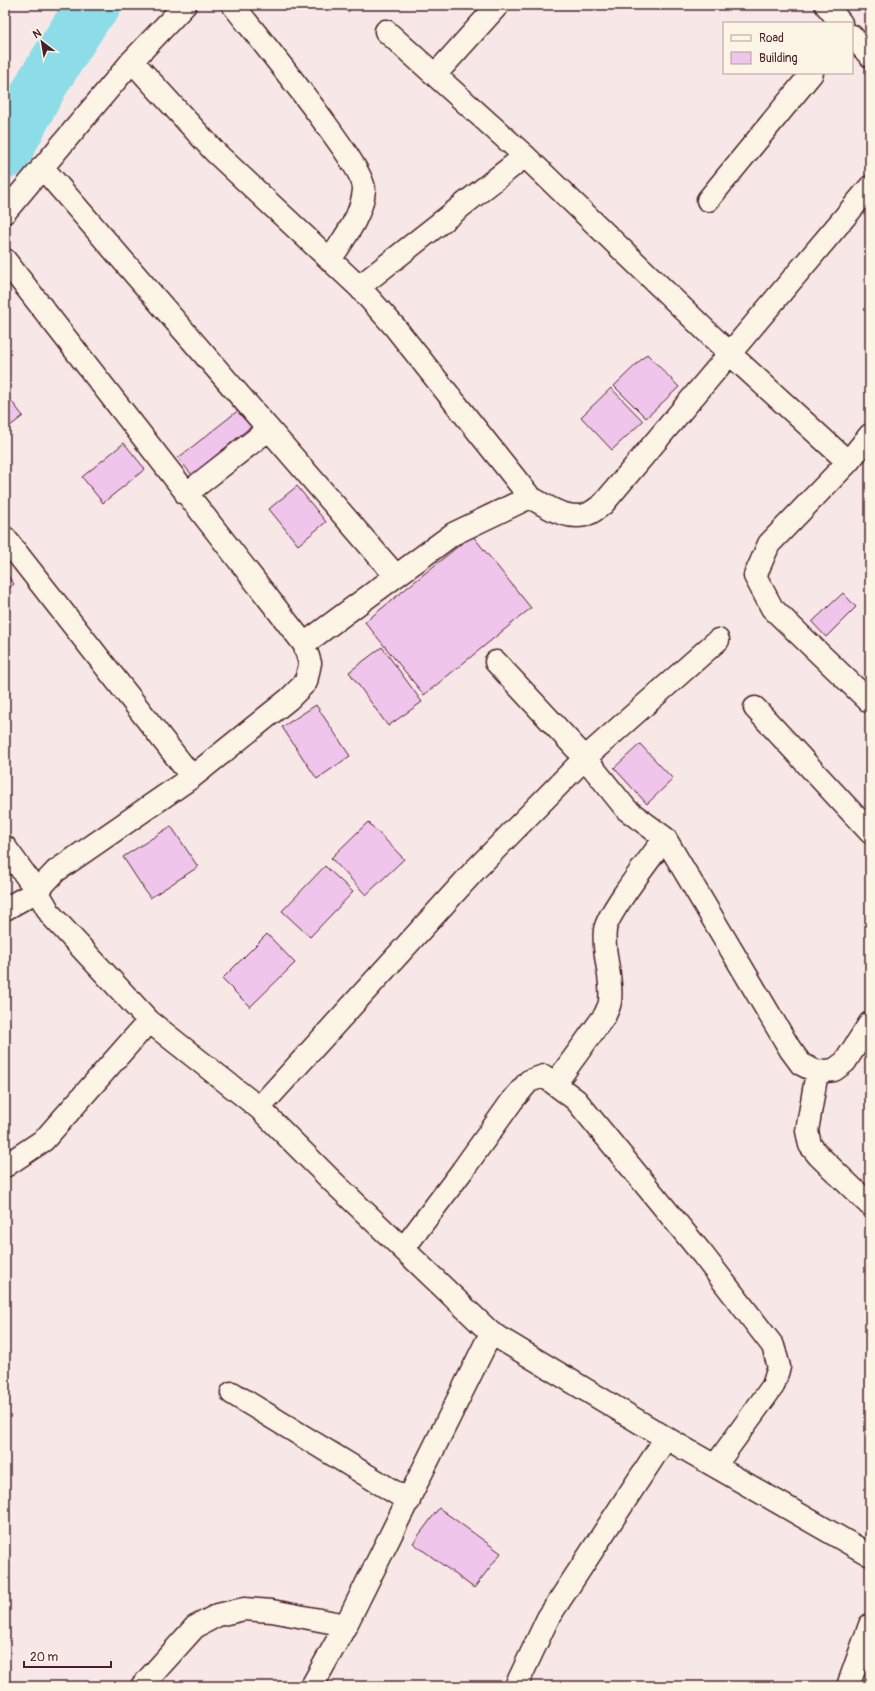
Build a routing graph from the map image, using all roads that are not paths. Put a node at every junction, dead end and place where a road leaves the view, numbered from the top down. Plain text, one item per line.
1 (185, 5) edge
2 (233, 5) edge
3 (498, 5) edge
4 (826, 5) edge
5 (839, 22) edge
6 (386, 31) dead end
7 (853, 37) edge
8 (870, 56) edge
9 (132, 61) junction
10 (811, 74) edge
11 (435, 75) junction
12 (525, 156) junction
13 (42, 167) junction
14 (870, 187) edge
15 (708, 200) dead end
16 (5, 212) edge
17 (5, 260) edge
18 (330, 260) junction
19 (359, 287) junction
20 (729, 353) junction
21 (269, 429) junction
22 (870, 435) edge
23 (848, 462) junction
24 (186, 494) junction
25 (530, 497) junction
26 (5, 538) edge
27 (396, 576) junction
28 (718, 640) dead end
29 (304, 644) junction
30 (496, 662) dead end
31 (870, 702) edge
32 (755, 708) dead end
33 (585, 758) junction
34 (192, 777) junction
35 (870, 832) edge
36 (665, 838) junction
37 (5, 847) edge
38 (37, 890) junction
39 (5, 909) edge
40 (149, 1021) junction
41 (870, 1023) edge
42 (817, 1072) junction
43 (555, 1084) junction
44 (259, 1108) junction
45 (5, 1166) edge
46 (870, 1205) edge
47 (404, 1248) junction
48 (491, 1333) junction
49 (232, 1393) dead end
50 (666, 1438) junction
51 (715, 1466) junction
52 (409, 1500) junction
53 (870, 1555) edge
54 (346, 1625) junction
55 (870, 1625) edge
56 (142, 1686) edge
57 (312, 1686) edge
58 (516, 1686) edge
59 (848, 1686) edge

1 - 9 street
2 - 18 street
3 - 11 street
4 - 5 street
6 - 11 street
7 - 8 street
9 - 13 street
9 - 18 street
10 - 15 street
11 - 12 street
12 - 19 street
12 - 20 street
13 - 16 street
13 - 21 street
14 - 20 street
17 - 24 street
18 - 19 street
19 - 25 street
20 - 23 street
20 - 25 street
21 - 24 street
21 - 27 street
22 - 23 street
23 - 31 street
24 - 29 street
25 - 27 street
26 - 34 street
27 - 29 street
28 - 33 street
29 - 34 street
30 - 33 street
32 - 35 street
33 - 36 street
33 - 44 street
34 - 38 street
36 - 42 street
36 - 43 street
37 - 38 street
38 - 39 street
38 - 40 street
40 - 44 street
40 - 45 street
41 - 42 street
42 - 46 street
43 - 47 street
43 - 51 street
44 - 47 street
47 - 48 street
48 - 50 street
48 - 52 street
49 - 52 street
50 - 51 street
50 - 58 street
51 - 53 street
52 - 54 street
54 - 56 street
54 - 57 street
55 - 59 street

